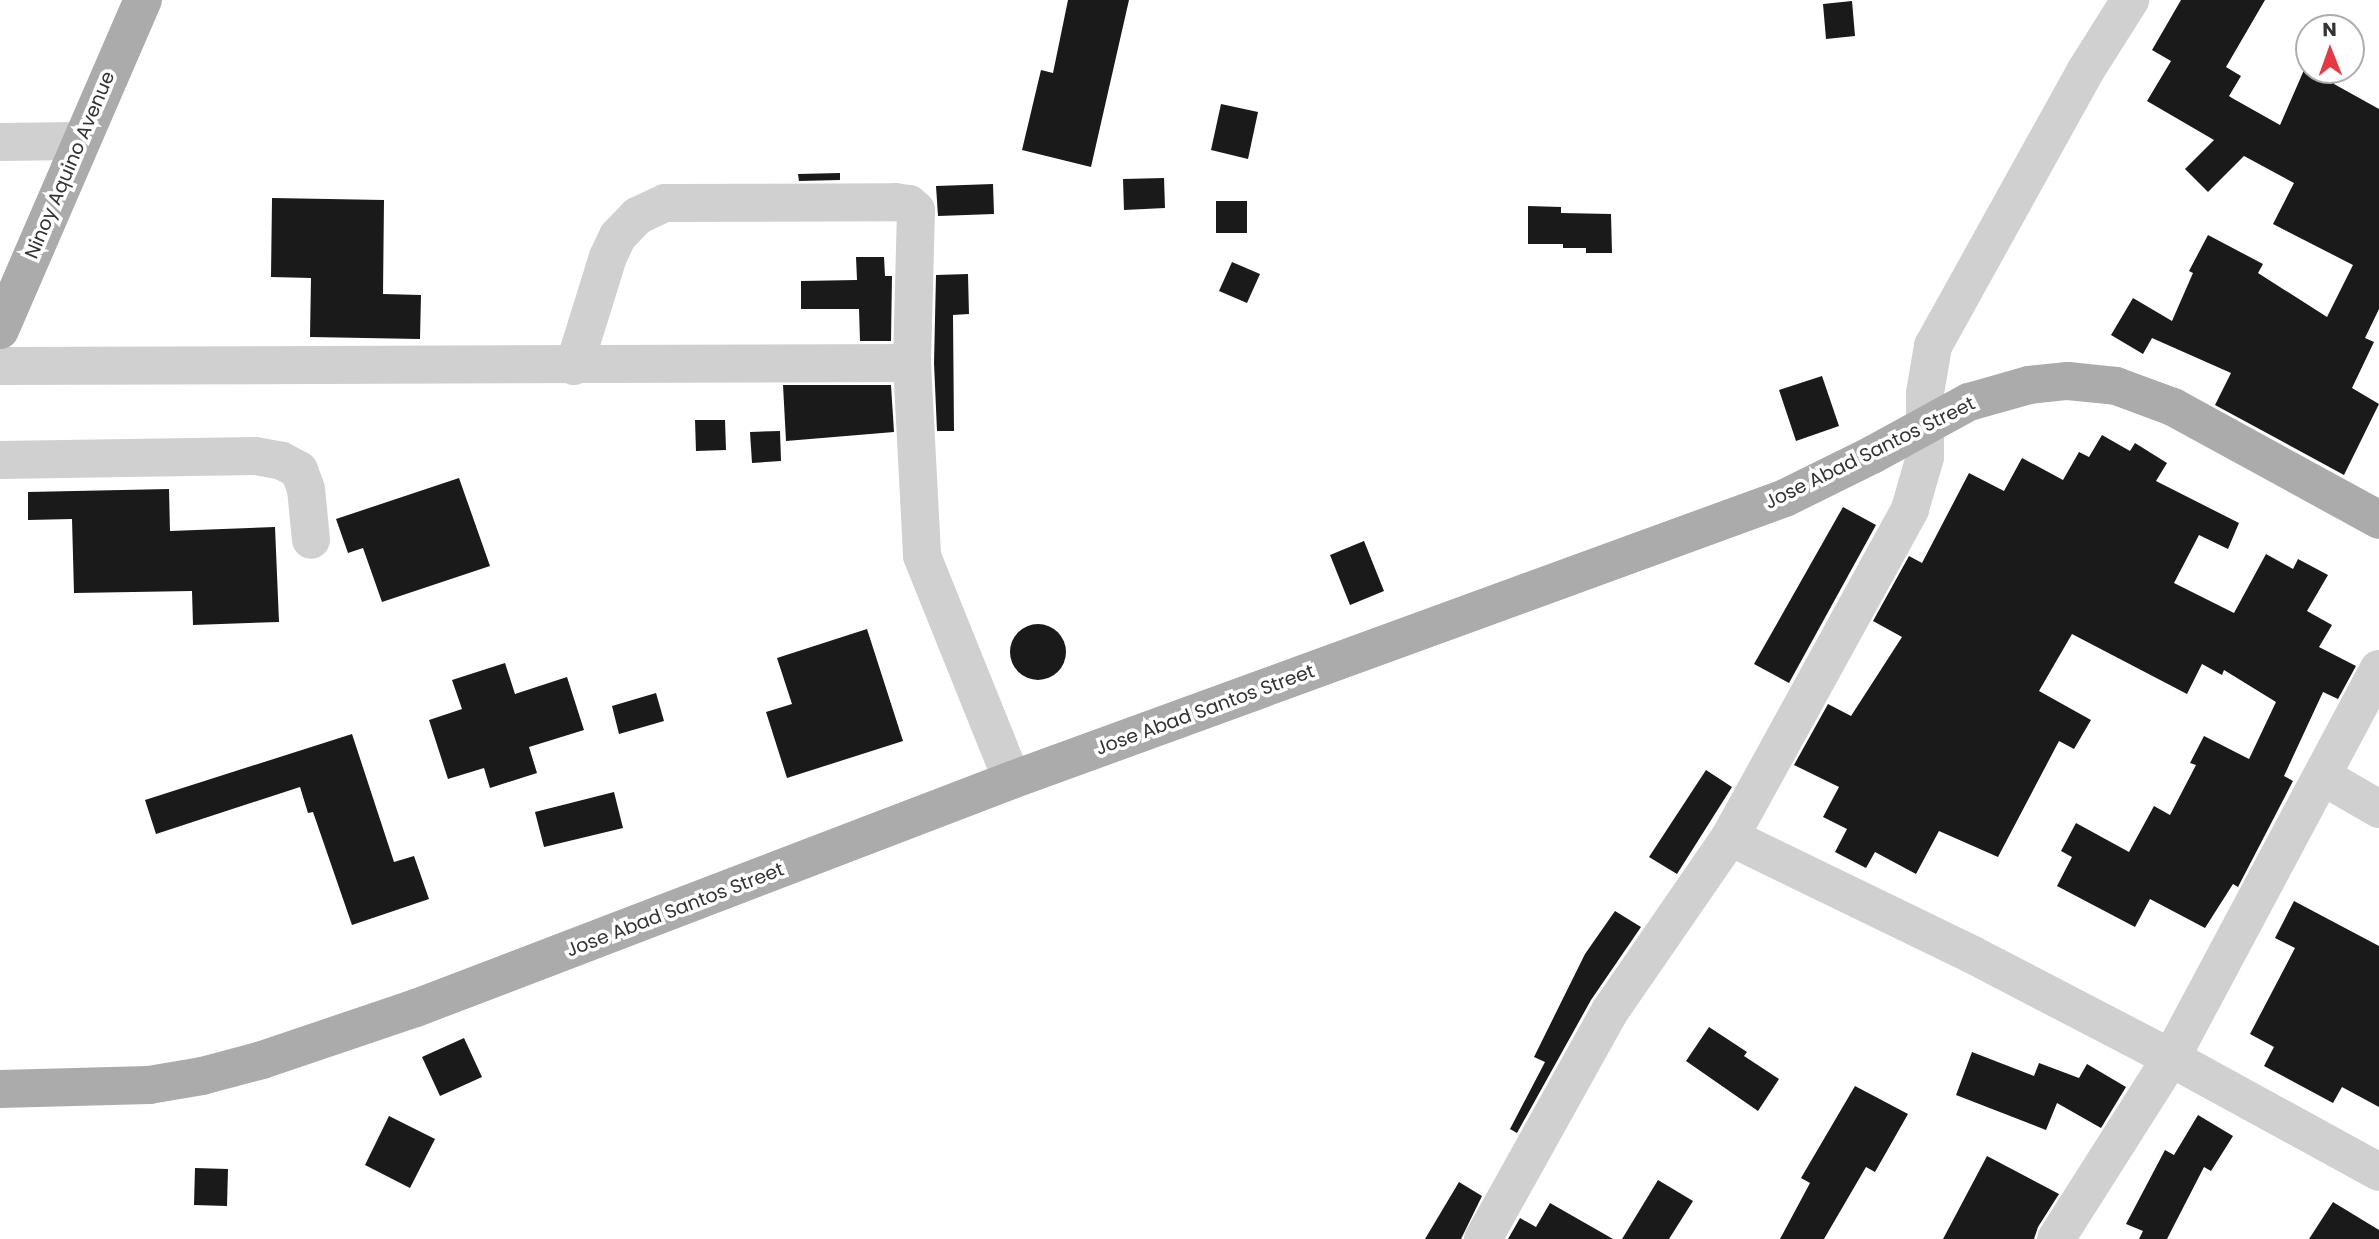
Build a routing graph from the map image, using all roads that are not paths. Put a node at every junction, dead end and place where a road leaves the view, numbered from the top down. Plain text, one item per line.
1 (142, 0) edge
2 (2130, 0) edge
3 (79, 141) junction
4 (0, 142) edge
5 (0, 330) edge
6 (912, 363) junction
7 (0, 366) edge
8 (573, 366) junction
9 (1923, 425) junction
10 (0, 460) edge
11 (2379, 520) edge
12 (311, 540) dead end
13 (2379, 670) edge
14 (2322, 776) junction
15 (1012, 780) junction
16 (2379, 809) edge
17 (1730, 837) junction
18 (2171, 1058) junction
19 (0, 1089) edge
20 (2379, 1172) edge
21 (1483, 1239) edge
22 (2056, 1239) edge

1 - 3 main road, Ninoy Aquino Avenue
2 - 9 street
3 - 4 street
3 - 5 main road, Ninoy Aquino Avenue
6 - 8 street
6 - 8 street
6 - 15 street
7 - 8 street
9 - 11 main road, Jose Abad Santos Street
9 - 15 main road, Jose Abad Santos Street
9 - 17 street
10 - 12 street
13 - 14 street
14 - 16 street
14 - 18 street
15 - 19 main road, Jose Abad Santos Street
17 - 18 street
17 - 21 street
18 - 20 street
18 - 22 street

